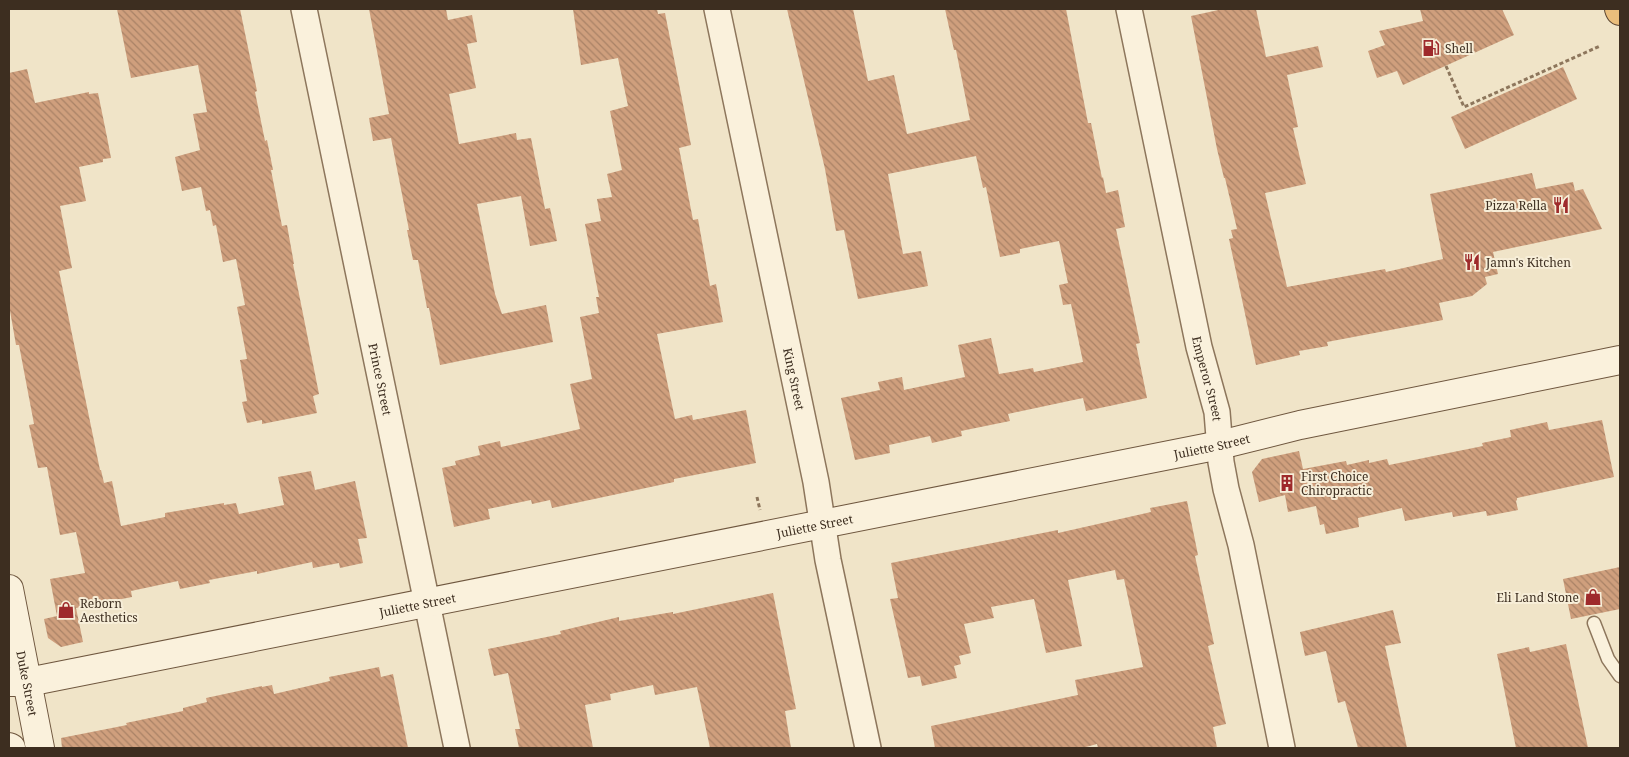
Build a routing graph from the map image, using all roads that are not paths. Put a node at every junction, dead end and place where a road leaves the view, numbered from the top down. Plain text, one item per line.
1 (304, 9) edge
2 (717, 9) edge
3 (1129, 9) edge
4 (1620, 360) edge
5 (1220, 445) junction
6 (823, 524) junction
7 (9, 589) edge
8 (427, 602) junction
9 (1594, 623) dead end
10 (1620, 676) edge
11 (18, 682) edge
12 (40, 748) edge
13 (457, 748) edge
14 (868, 748) edge
15 (1282, 748) edge

1 - 8 street, Prince Street
2 - 6 street, King Street
3 - 5 street, Emperor Street
4 - 5 main road, Juliette Street
5 - 6 main road, Juliette Street
5 - 15 street, Emperor Street
6 - 8 main road, Juliette Street
6 - 14 street, King Street
7 - 11 main road, Duke Street
8 - 11 main road, Juliette Street
8 - 13 street, Prince Street
9 - 10 lane
11 - 12 main road, Duke Street

